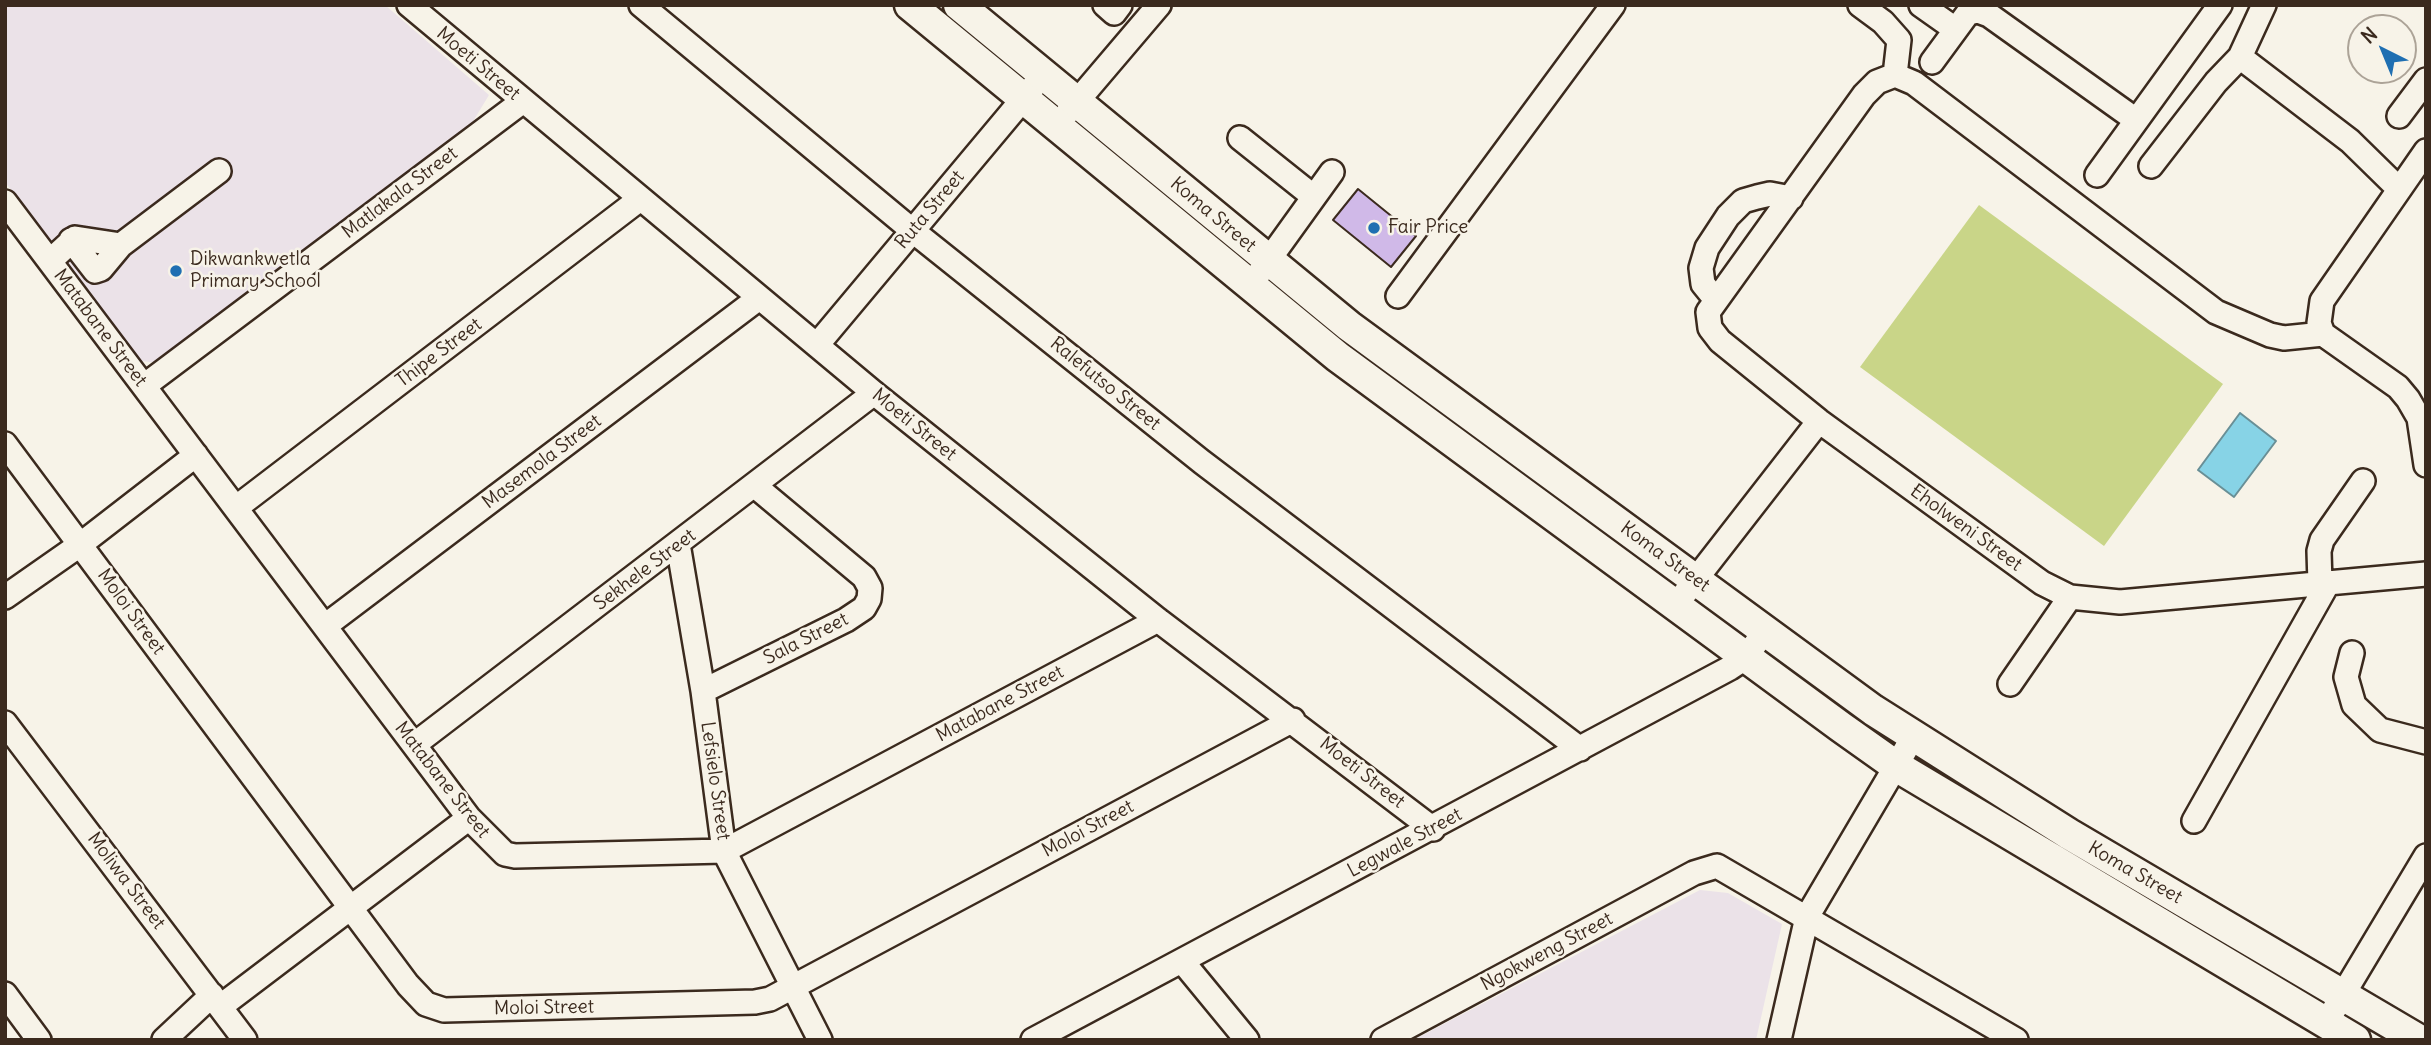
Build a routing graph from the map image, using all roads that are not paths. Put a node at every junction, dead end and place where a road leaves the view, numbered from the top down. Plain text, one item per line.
1 (409, 5) edge
2 (641, 5) edge
3 (910, 5) edge
4 (959, 5) edge
5 (1105, 5) edge
6 (1120, 5) edge
7 (1159, 5) edge
8 (1614, 5) edge
9 (1860, 5) edge
10 (1921, 5) edge
11 (2220, 5) edge
12 (2264, 5) edge
13 (1955, 29) junction
14 (2240, 57) junction
15 (1932, 62) dead end
16 (1895, 75) junction
17 (1044, 76) junction
18 (2426, 79) edge
19 (1022, 99) junction
20 (523, 101) junction
21 (1076, 102) junction
22 (2399, 116) dead end
23 (2136, 120) junction
24 (1056, 127) junction
25 (1240, 138) dead end
26 (2426, 151) edge
27 (2151, 166) dead end
28 (219, 171) dead end
29 (1332, 172) dead end
30 (2097, 174) dead end
31 (2399, 189) junction
32 (1314, 197) junction
33 (1791, 198) junction
34 (640, 199) junction
35 (5, 202) edge
36 (913, 231) junction
37 (50, 261) junction
38 (1268, 261) junction
39 (1249, 287) junction
40 (1398, 296) dead end
41 (759, 298) junction
42 (1716, 300) junction
43 (2323, 334) junction
44 (817, 345) junction
45 (144, 386) junction
46 (874, 393) junction
47 (1819, 421) junction
48 (5, 444) edge
49 (196, 455) junction
50 (2426, 465) edge
51 (2363, 481) dead end
52 (755, 486) junction
53 (237, 507) junction
54 (81, 544) junction
55 (678, 544) junction
56 (2426, 575) edge
57 (1695, 580) junction
58 (2324, 584) junction
59 (5, 597) edge
60 (2070, 597) junction
61 (1675, 606) junction
62 (1158, 620) junction
63 (325, 626) junction
64 (1765, 631) junction
65 (2353, 653) dead end
66 (1745, 658) junction
67 (2010, 684) dead end
68 (703, 691) junction
69 (1293, 720) junction
70 (5, 723) edge
71 (1913, 737) junction
72 (2426, 742) edge
73 (415, 744) junction
74 (1580, 749) junction
75 (1896, 766) junction
76 (469, 818) junction
77 (2194, 821) dead end
78 (1433, 828) junction
79 (724, 851) junction
80 (2426, 856) edge
81 (349, 909) junction
82 (1807, 917) junction
83 (1182, 961) junction
84 (793, 987) junction
85 (5, 994) edge
86 (2342, 994) junction
87 (216, 1001) junction
88 (2326, 1023) junction
89 (1046, 1037) edge
90 (40, 1040) edge
91 (164, 1040) edge
92 (245, 1040) edge
93 (820, 1040) edge
94 (1247, 1040) edge
95 (1383, 1040) edge
96 (1779, 1040) edge
97 (2016, 1040) edge
98 (2354, 1040) edge
99 (2419, 1040) edge

1 - 20 street, Moeti Street
2 - 36 street, Ralefutso Street
3 - 19 main road, Koma Street
4 - 17 main road, Koma Street
5 - 6 street
7 - 21 street
8 - 40 street
9 - 16 street
10 - 13 street
11 - 23 street
12 - 14 street
13 - 15 street
13 - 23 street
14 - 27 street
14 - 31 street
16 - 33 street
16 - 43 street
17 - 19 street, Ruta Street
17 - 21 main road, Koma Street
18 - 22 street
19 - 24 main road, Koma Street
19 - 36 street, Ruta Street
20 - 34 street, Moeti Street
20 - 45 street, Matlakala Street
21 - 24 street
21 - 38 main road, Koma Street
23 - 30 street
24 - 39 main road, Koma Street
25 - 32 street
26 - 31 street
28 - 37 street
29 - 32 street
31 - 43 street
32 - 38 street
33 - 42 street
33 - 42 street
34 - 41 street, Moeti Street
34 - 53 street, Thipe Street
35 - 37 street, Matabane Street
36 - 44 street, Ruta Street
36 - 74 street, Ralefutso Street
37 - 45 street, Matabane Street
38 - 39 street
38 - 57 main road, Koma Street
39 - 61 main road, Koma Street
41 - 44 street, Moeti Street
41 - 63 street, Masemola Street
42 - 47 street, Eholweni Street
43 - 50 street
44 - 46 street, Moeti Street
45 - 49 street, Matabane Street
46 - 52 street, Sekhele Street
46 - 62 street, Moeti Street
47 - 57 street
47 - 60 street, Eholweni Street
48 - 54 street, Moloi Street
49 - 53 street, Matabane Street
49 - 54 street
51 - 58 street
52 - 55 street, Sekhele Street
52 - 68 street, Sala Street
53 - 63 street, Matabane Street
54 - 59 street
54 - 81 street, Moloi Street
55 - 68 street, Lefsielo Street
55 - 73 street, Sekhele Street
56 - 58 street, Eholweni Street
57 - 61 street
57 - 64 main road, Koma Street
58 - 60 street, Eholweni Street
58 - 77 street
60 - 67 street
61 - 66 main road, Koma Street
62 - 69 street, Moeti Street
62 - 79 street, Matabane Street
63 - 73 street, Matabane Street
64 - 66 street, Legwale Street
64 - 71 main road, Koma Street
65 - 72 street
66 - 74 street, Legwale Street
66 - 75 main road, Koma Street
68 - 79 street, Lefsielo Street
69 - 78 street, Moeti Street
69 - 84 street, Moloi Street
70 - 87 street, Moliwa Street
71 - 75 street
71 - 86 main road, Koma Street
73 - 76 street, Matabane Street
74 - 78 street, Legwale Street
75 - 82 street
75 - 88 main road, Koma Street
76 - 79 street, Matabane Street
76 - 81 street
78 - 83 street, Legwale Street
79 - 84 street, Lefsielo Street
80 - 86 street
81 - 84 street, Moloi Street
81 - 87 street
82 - 95 street, Ngokweng Street
82 - 96 street
82 - 97 street
83 - 89 street, Legwale Street
83 - 94 street
84 - 93 street, Lefsielo Street
85 - 90 street
86 - 88 street
86 - 99 main road, Koma Street
87 - 91 street
87 - 92 street, Moliwa Street
88 - 98 main road, Koma Street

